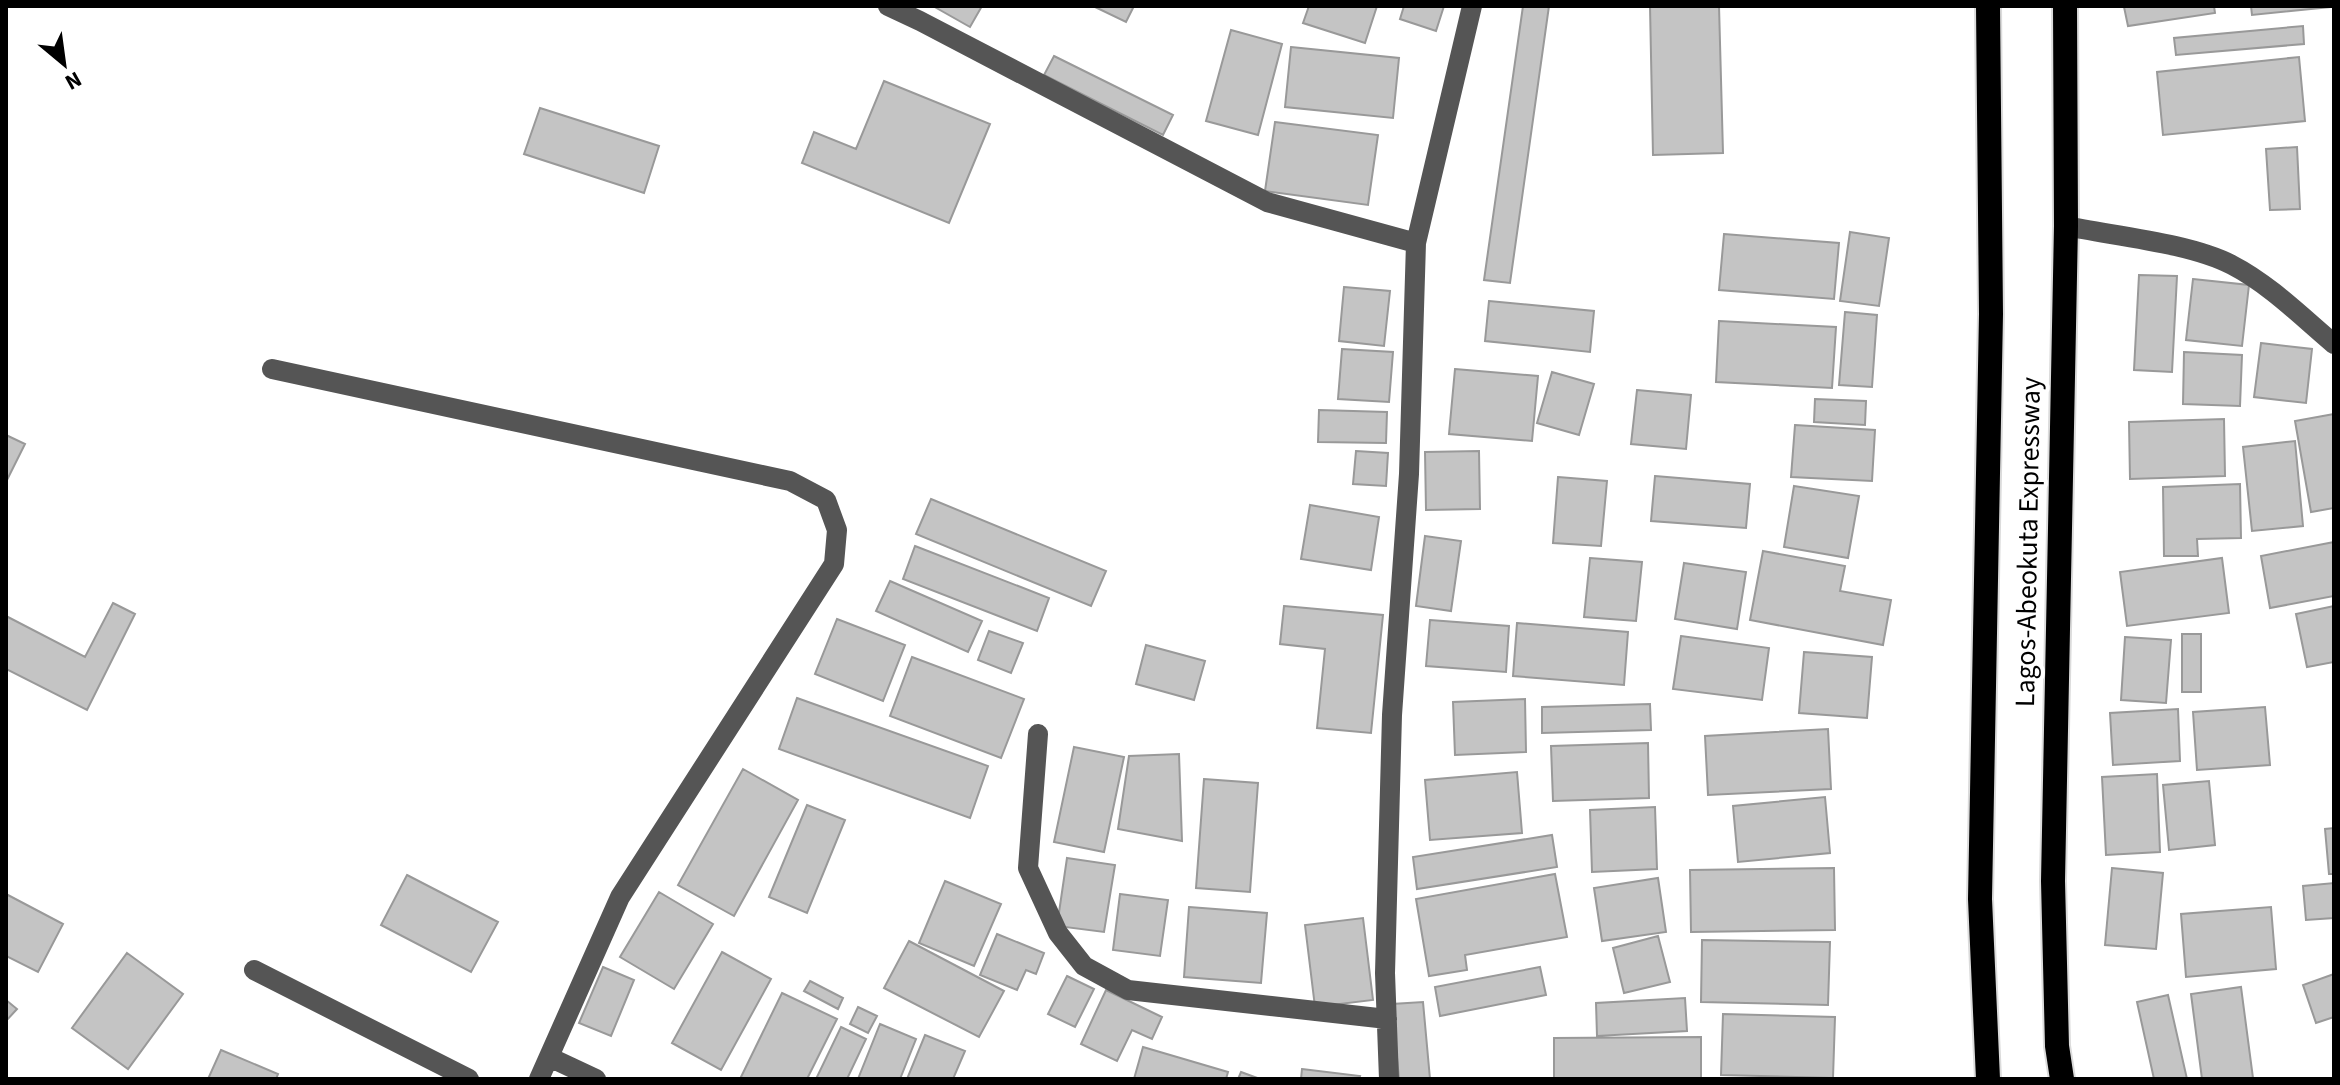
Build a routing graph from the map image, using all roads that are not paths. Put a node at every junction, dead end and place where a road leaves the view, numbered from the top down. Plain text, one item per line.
1 (888, 6) edge
2 (1472, 6) edge
3 (1988, 6) edge
4 (2065, 6) edge
5 (2066, 226) junction
6 (1416, 243) junction
7 (2334, 344) edge
8 (272, 369) dead end
9 (1038, 734) dead end
10 (254, 970) dead end
11 (1387, 1019) junction
12 (549, 1057) junction
13 (469, 1079) edge
14 (539, 1079) edge
15 (596, 1079) edge
16 (1389, 1079) edge
17 (1988, 1079) edge
18 (2062, 1079) edge

1 - 6 street
2 - 6 street
3 - 17 highway, Lagos-Abeokuta Expressway
4 - 5 highway, Lagos-Abeokuta Expressway
5 - 7 street
5 - 18 highway, Lagos-Abeokuta Expressway
6 - 11 street
8 - 12 street
9 - 11 street
10 - 13 street
11 - 16 street
12 - 14 street
12 - 15 street

